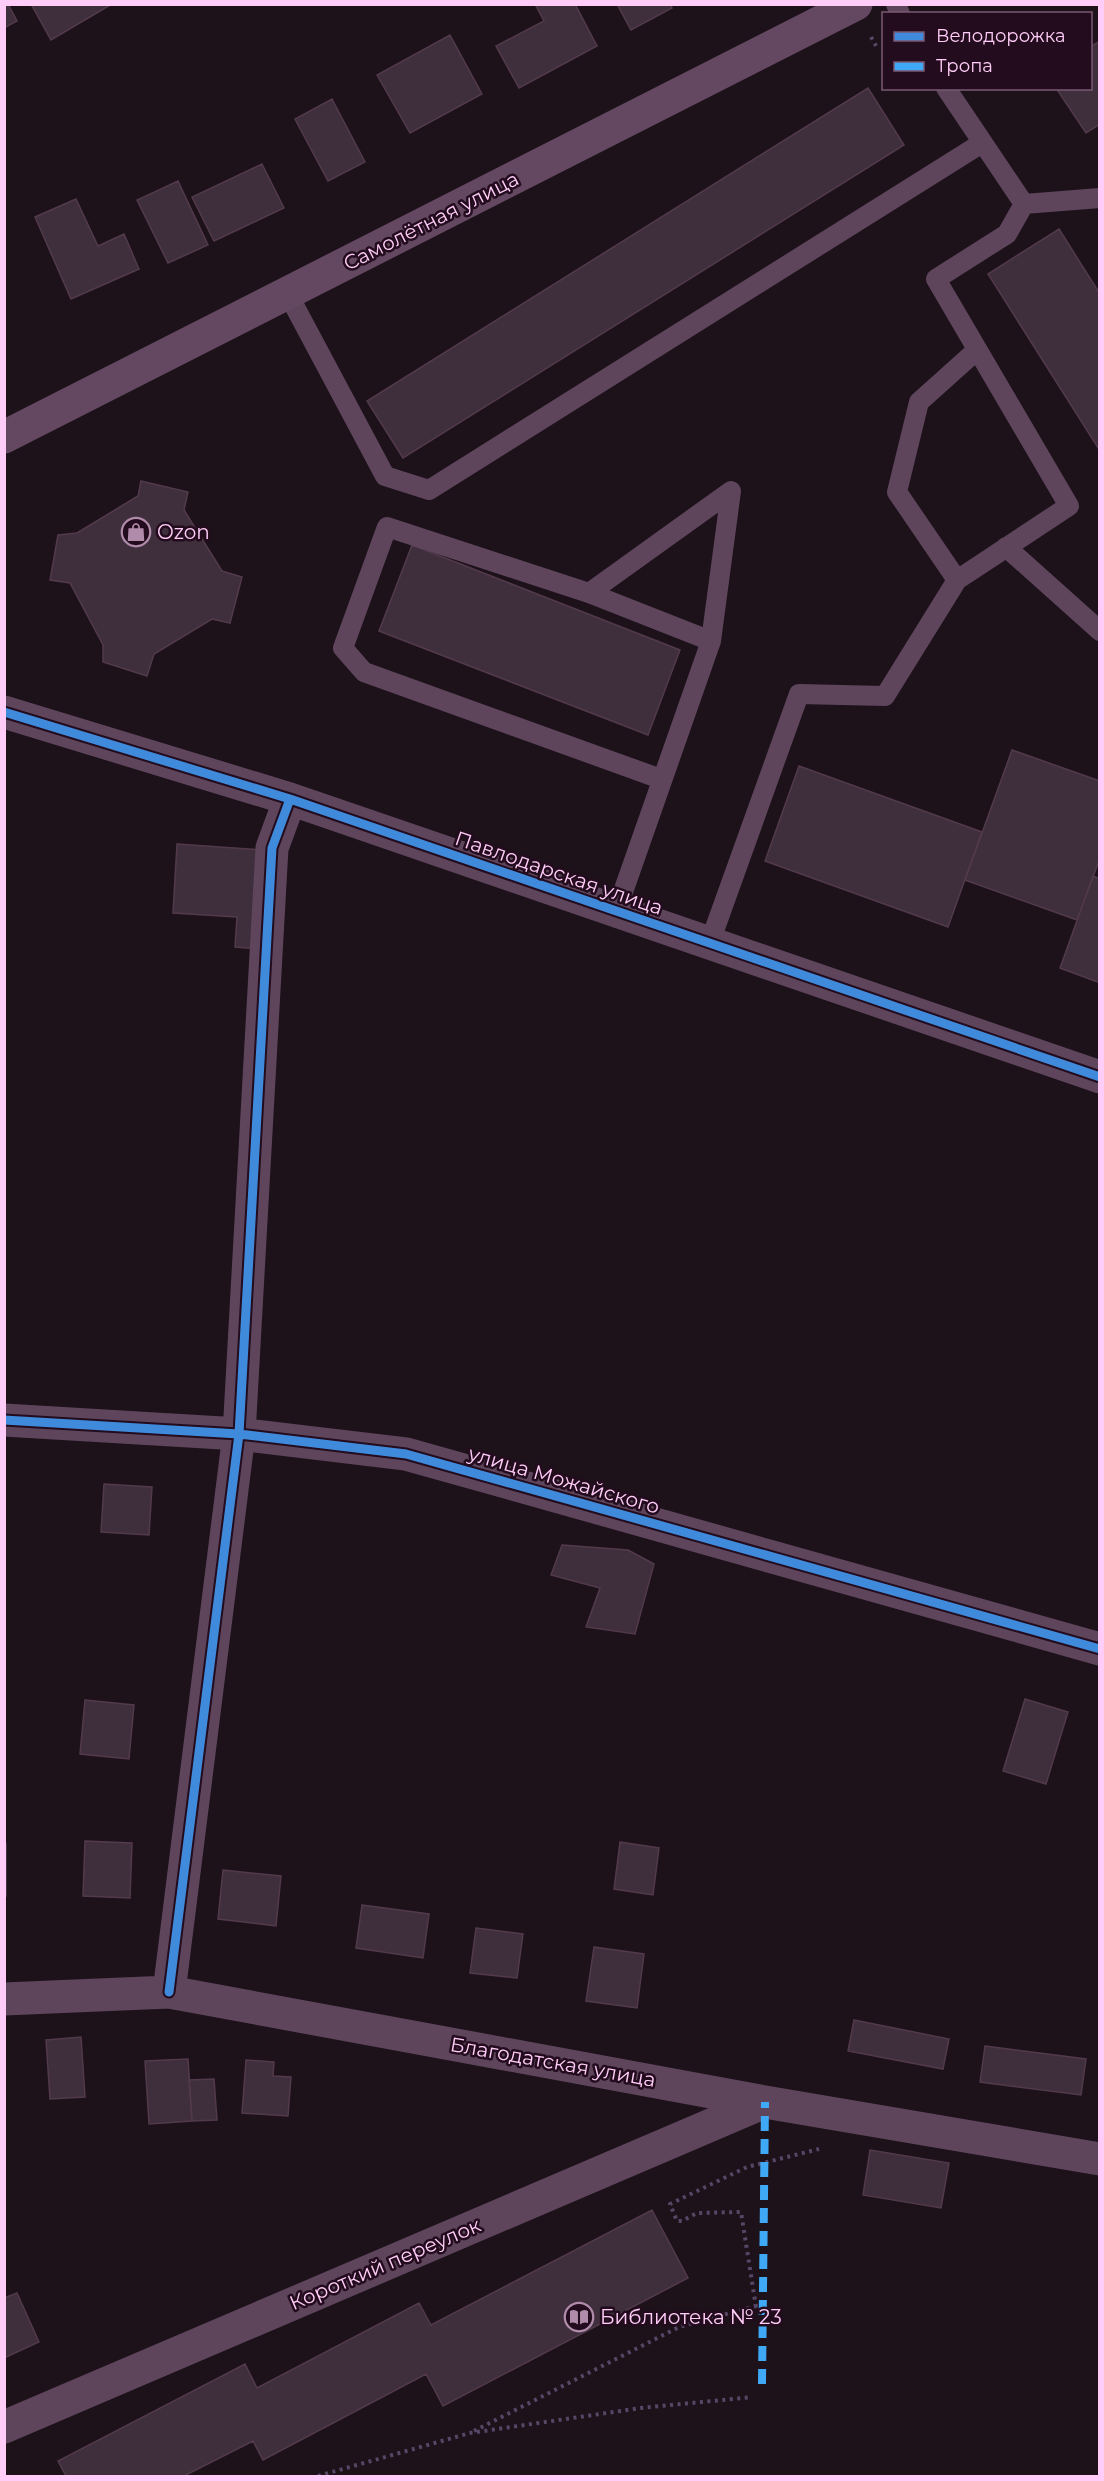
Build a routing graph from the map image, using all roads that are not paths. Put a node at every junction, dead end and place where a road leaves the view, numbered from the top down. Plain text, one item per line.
1 (856, 4) edge
2 (947, 90) edge
3 (982, 143) junction
4 (1100, 198) edge
5 (1024, 204) junction
6 (288, 294) junction
7 (977, 350) junction
8 (4, 437) edge
9 (1006, 547) junction
10 (957, 580) junction
11 (589, 593) junction
12 (1100, 630) edge
13 (711, 641) junction
14 (4, 712) edge
15 (662, 779) junction
16 (290, 799) junction
17 (616, 912) junction
18 (710, 942) junction
19 (1100, 1077) edge
20 (4, 1420) edge
21 (239, 1434) junction
22 (1100, 1649) edge
23 (169, 1992) junction
24 (4, 1999) edge
25 (765, 2102) junction
26 (1100, 2159) edge
27 (4, 2427) edge

1 - 6 main road, Самолётная улица
2 - 3 lane
3 - 5 lane
3 - 6 lane
4 - 5 lane
5 - 7 lane
6 - 8 main road, Самолётная улица
7 - 9 lane
7 - 10 lane
9 - 10 lane
9 - 12 lane
10 - 18 lane
11 - 13 lane
11 - 13 lane
11 - 15 lane
13 - 15 lane
14 - 16 street, Павлодарская улица
15 - 17 lane
16 - 17 street, Павлодарская улица
16 - 21 street
17 - 18 street, Павлодарская улица
18 - 19 street, Павлодарская улица
20 - 21 street, улица Можайского
21 - 22 street, улица Можайского
21 - 23 street
23 - 24 street, Благодатская улица
23 - 25 street, Благодатская улица
25 - 26 street, Благодатская улица
25 - 27 street, Короткий переулок

